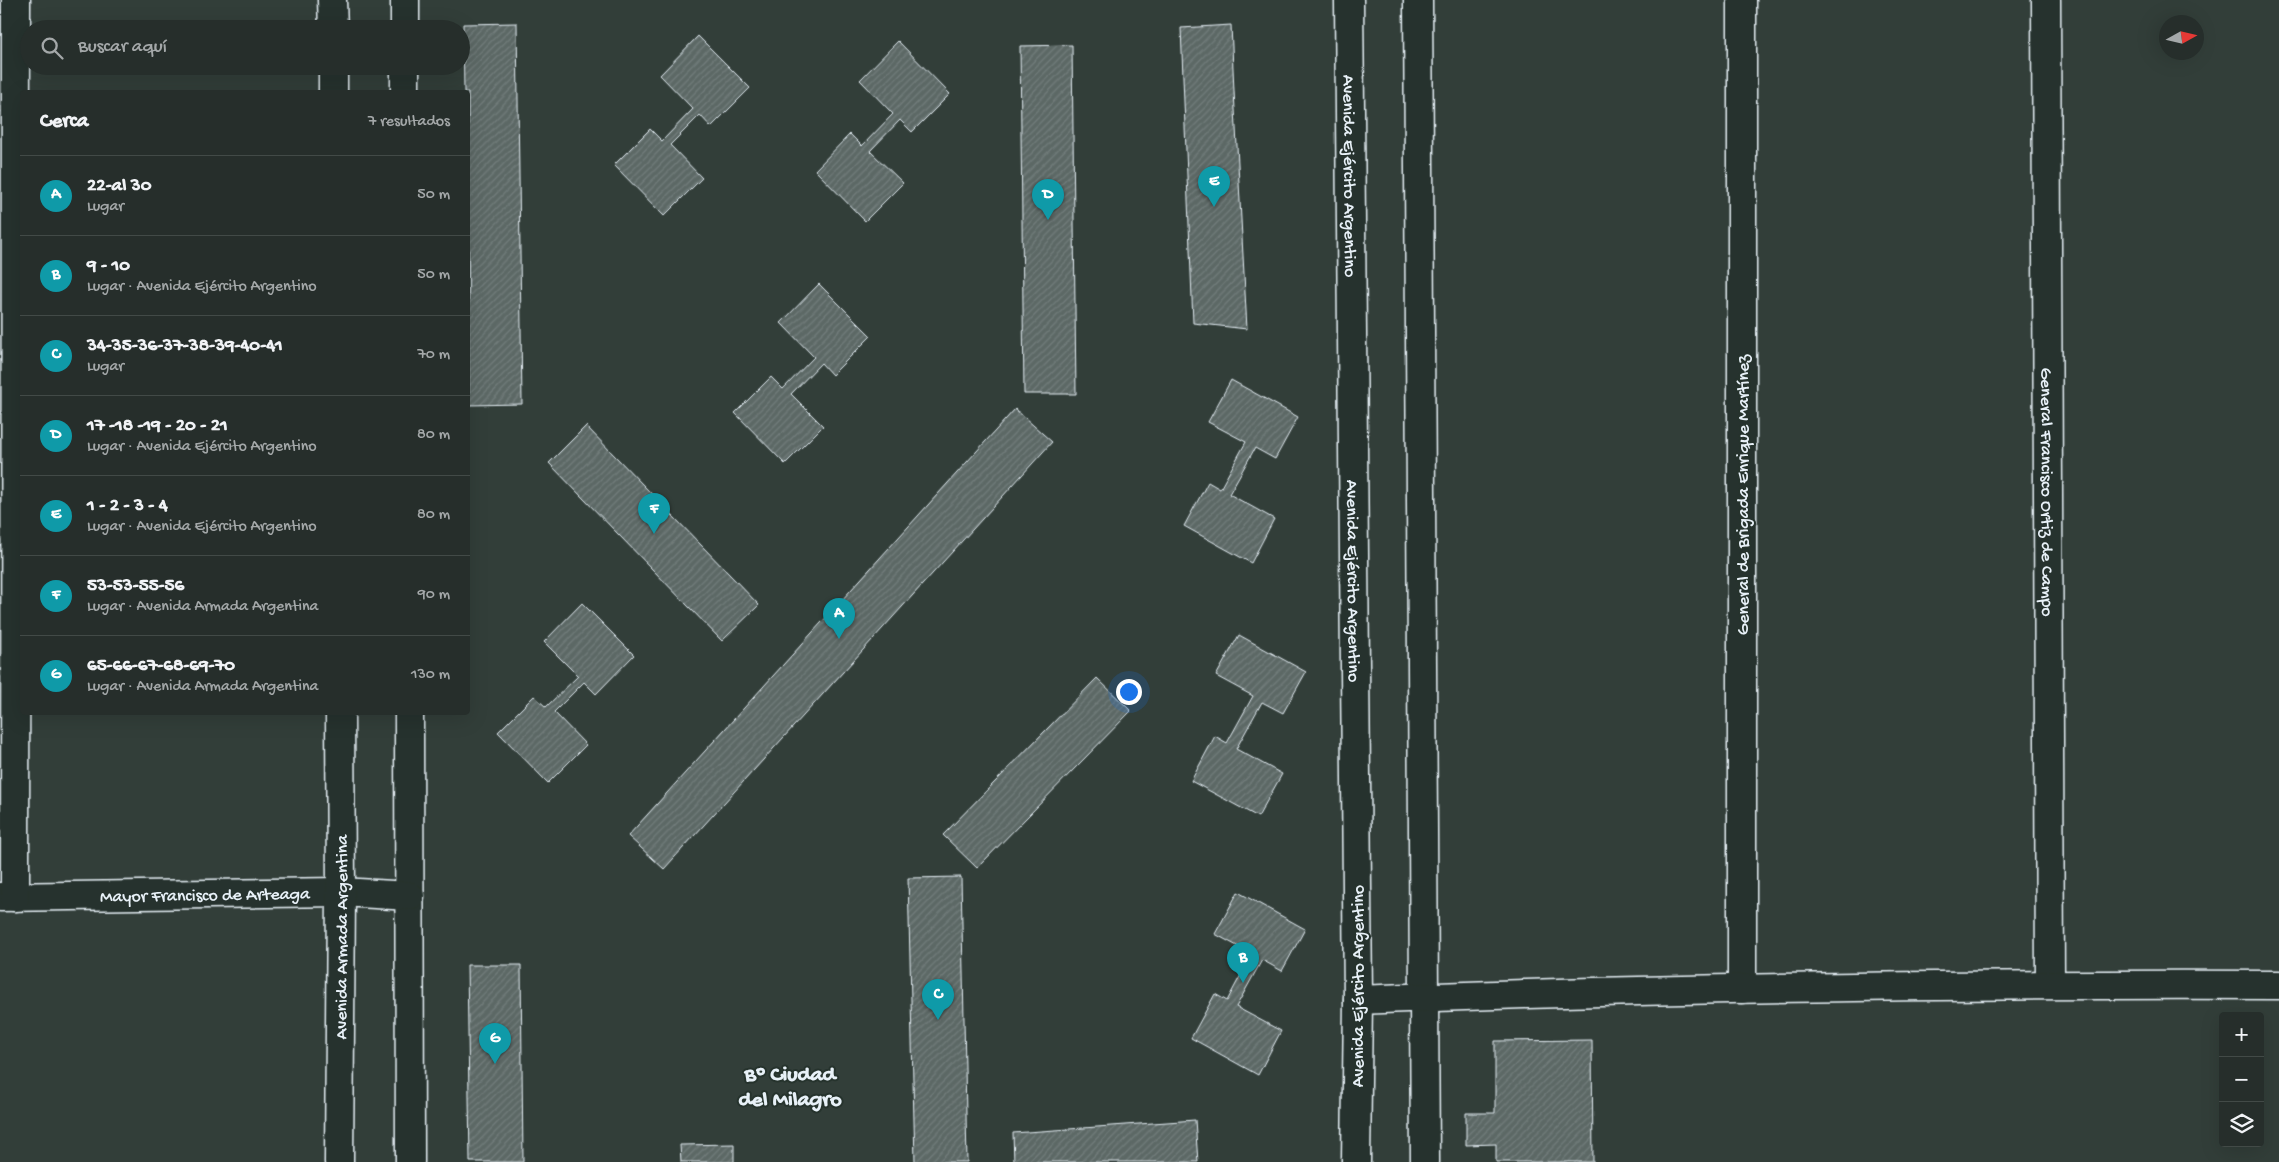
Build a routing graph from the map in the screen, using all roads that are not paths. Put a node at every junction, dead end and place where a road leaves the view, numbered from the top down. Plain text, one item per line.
1 (16, 0) edge
2 (332, 0) edge
3 (405, 0) edge
4 (1349, 0) edge
5 (1418, 0) edge
6 (1742, 0) edge
7 (2046, 0) edge
8 (333, 20) edge
9 (405, 20) edge
10 (333, 75) edge
11 (405, 75) edge
12 (333, 90) edge
13 (405, 90) edge
14 (340, 715) edge
15 (409, 715) edge
16 (341, 892) junction
17 (410, 896) junction
18 (8, 897) edge
19 (2050, 984) junction
20 (2279, 985) edge
21 (1742, 989) junction
22 (1424, 997) junction
23 (1358, 1000) junction
24 (339, 1162) edge
25 (410, 1162) edge
26 (1356, 1162) edge
27 (1425, 1162) edge

1 - 18 street
2 - 8 street
3 - 9 street
4 - 23 street, Avenida Ejército Argentino
5 - 22 street
6 - 21 street, General de Brigada Enrique Martínez
7 - 19 street, General Francisco Ortiz de Campo
10 - 12 street
11 - 13 street
14 - 16 street, Avenida Armada Argentina
15 - 17 street
16 - 17 street, Mayor Francisco de Arteaga
16 - 18 street, Mayor Francisco de Arteaga
16 - 24 street, Avenida Armada Argentina
17 - 25 street
19 - 20 street
19 - 21 street
21 - 22 street
22 - 23 street
22 - 27 street
23 - 26 street, Avenida Ejército Argentino

